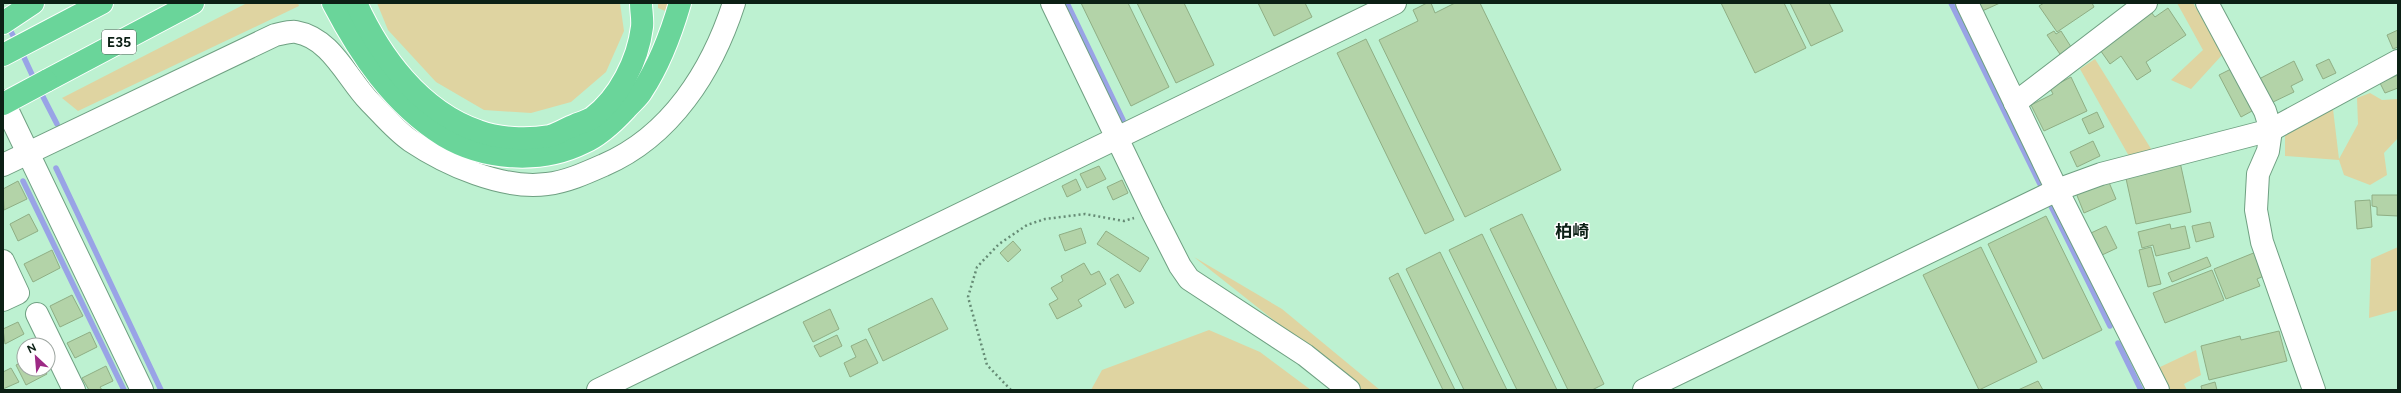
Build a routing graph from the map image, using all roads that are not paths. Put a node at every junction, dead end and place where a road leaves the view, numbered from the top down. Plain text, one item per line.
1 (33, 3) edge
2 (102, 3) edge
3 (193, 3) edge
4 (333, 3) edge
5 (356, 3) edge
6 (640, 3) edge
7 (680, 3) edge
8 (734, 3) edge
9 (1052, 3) edge
10 (1394, 3) edge
11 (1967, 3) edge
12 (2146, 3) edge
13 (2207, 3) edge
14 (9, 20) edge
15 (3, 55) edge
16 (2398, 61) edge
17 (3, 102) edge
18 (2015, 103) junction
19 (2271, 130) junction
20 (1117, 138) junction
21 (28, 152) junction
22 (3, 165) edge
23 (2057, 190) junction
24 (3, 261) edge
25 (3, 300) edge
26 (36, 314) dead end
27 (74, 390) edge
28 (142, 390) edge
29 (598, 390) edge
30 (1350, 390) edge
31 (1644, 390) edge
32 (2158, 390) edge
33 (2314, 390) edge

1 - 14 highway
2 - 15 highway
3 - 17 highway, E35, bridge
4 - 7 highway
5 - 6 highway
8 - 21 street
9 - 20 street
10 - 20 street
11 - 18 street
12 - 18 street
13 - 19 street
16 - 19 street
17 - 21 street
18 - 23 street
19 - 23 street
19 - 33 street
20 - 29 street
20 - 30 street
21 - 22 street
21 - 28 street
23 - 31 street
23 - 32 street
24 - 25 street
26 - 27 street

